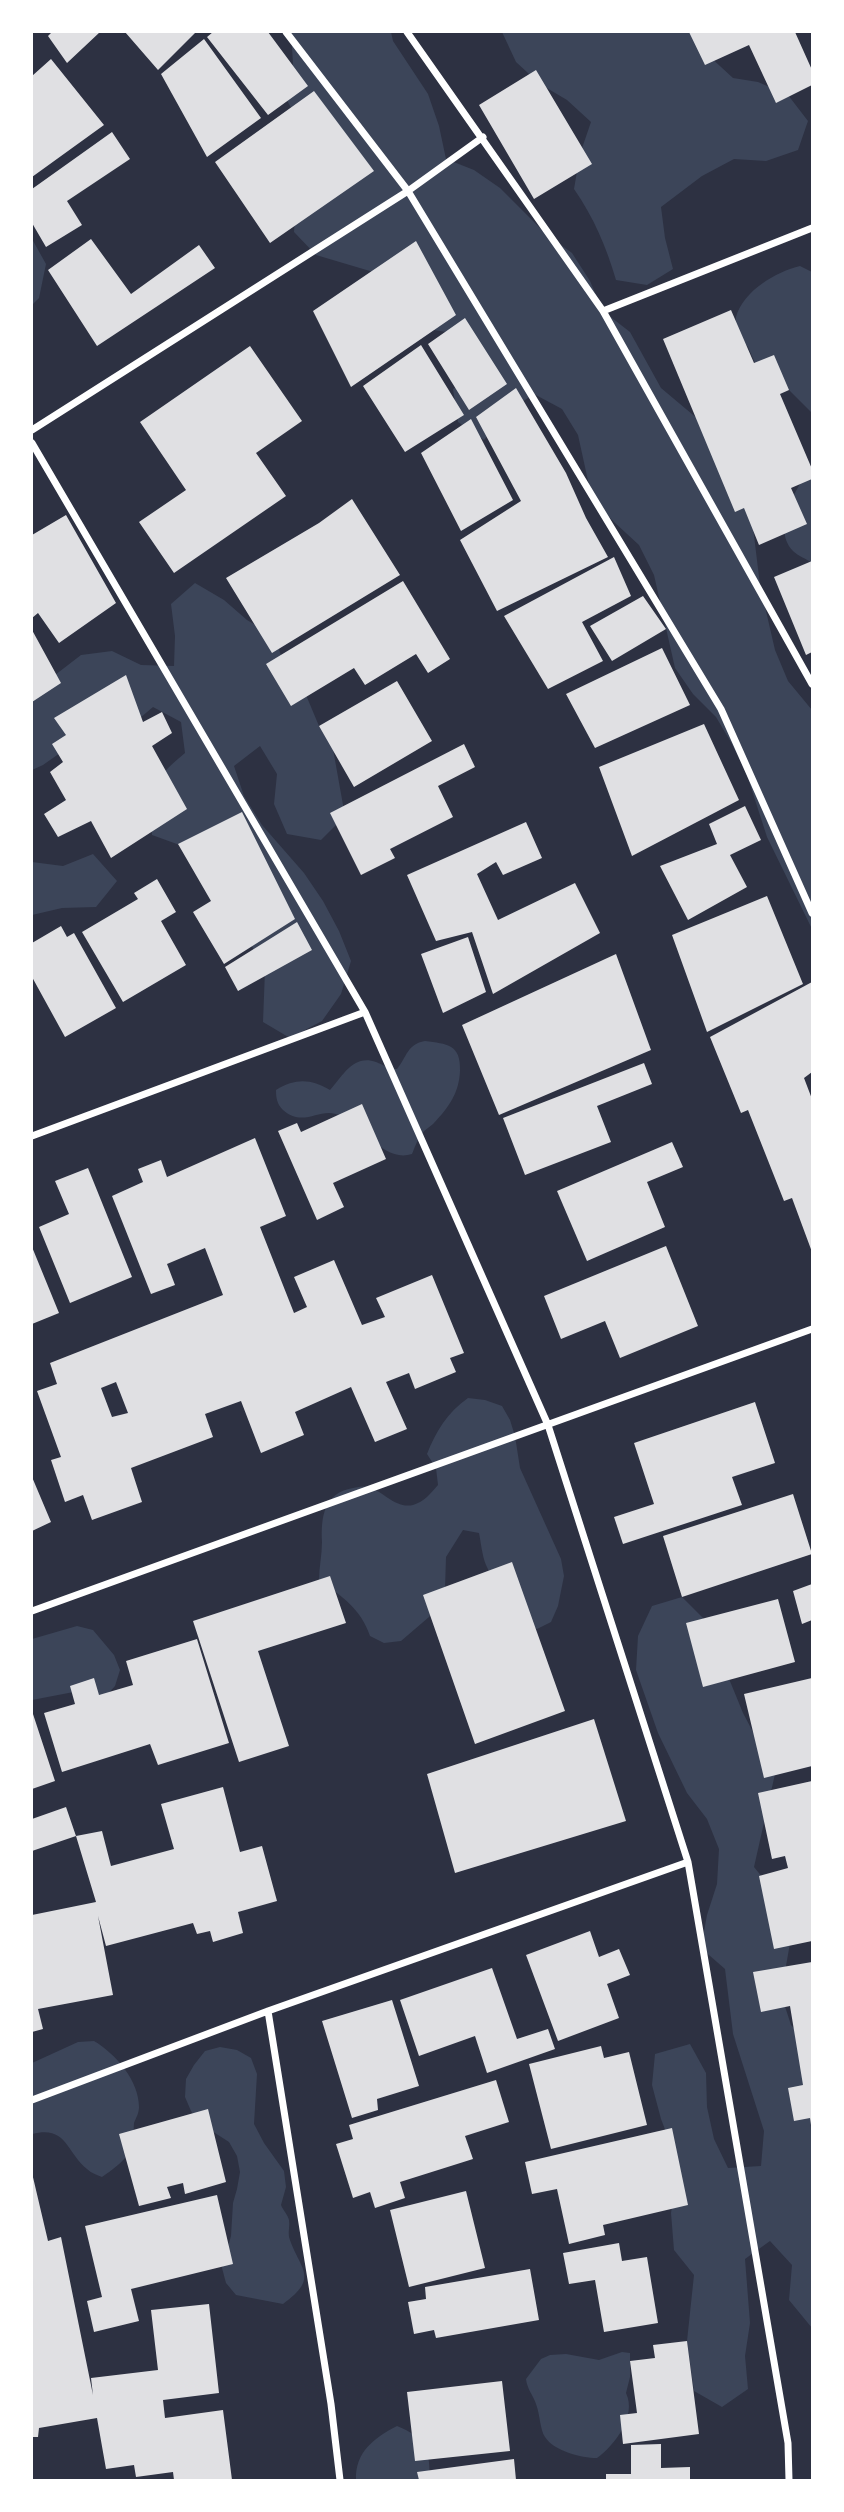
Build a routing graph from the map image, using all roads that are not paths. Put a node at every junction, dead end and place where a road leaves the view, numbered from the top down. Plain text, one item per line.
1 (286, 32) edge
2 (407, 32) edge
3 (483, 137) junction
4 (408, 191) junction
5 (813, 228) edge
6 (603, 311) junction
7 (32, 430) edge
8 (32, 443) edge
9 (813, 684) edge
10 (813, 913) edge
11 (365, 1012) junction
12 (32, 1136) edge
13 (813, 1329) edge
14 (548, 1425) junction
15 (32, 1611) edge
16 (688, 1862) junction
17 (268, 2011) junction
18 (32, 2100) edge
19 (340, 2480) edge
20 (789, 2480) edge

1 - 4 street
2 - 3 street
3 - 4 street
3 - 6 street
4 - 7 street
4 - 10 street
5 - 6 street
6 - 9 street
8 - 11 street
11 - 12 street
11 - 14 street
13 - 14 street
14 - 15 street
14 - 16 street
16 - 17 street
16 - 20 street
17 - 18 street
17 - 19 street

